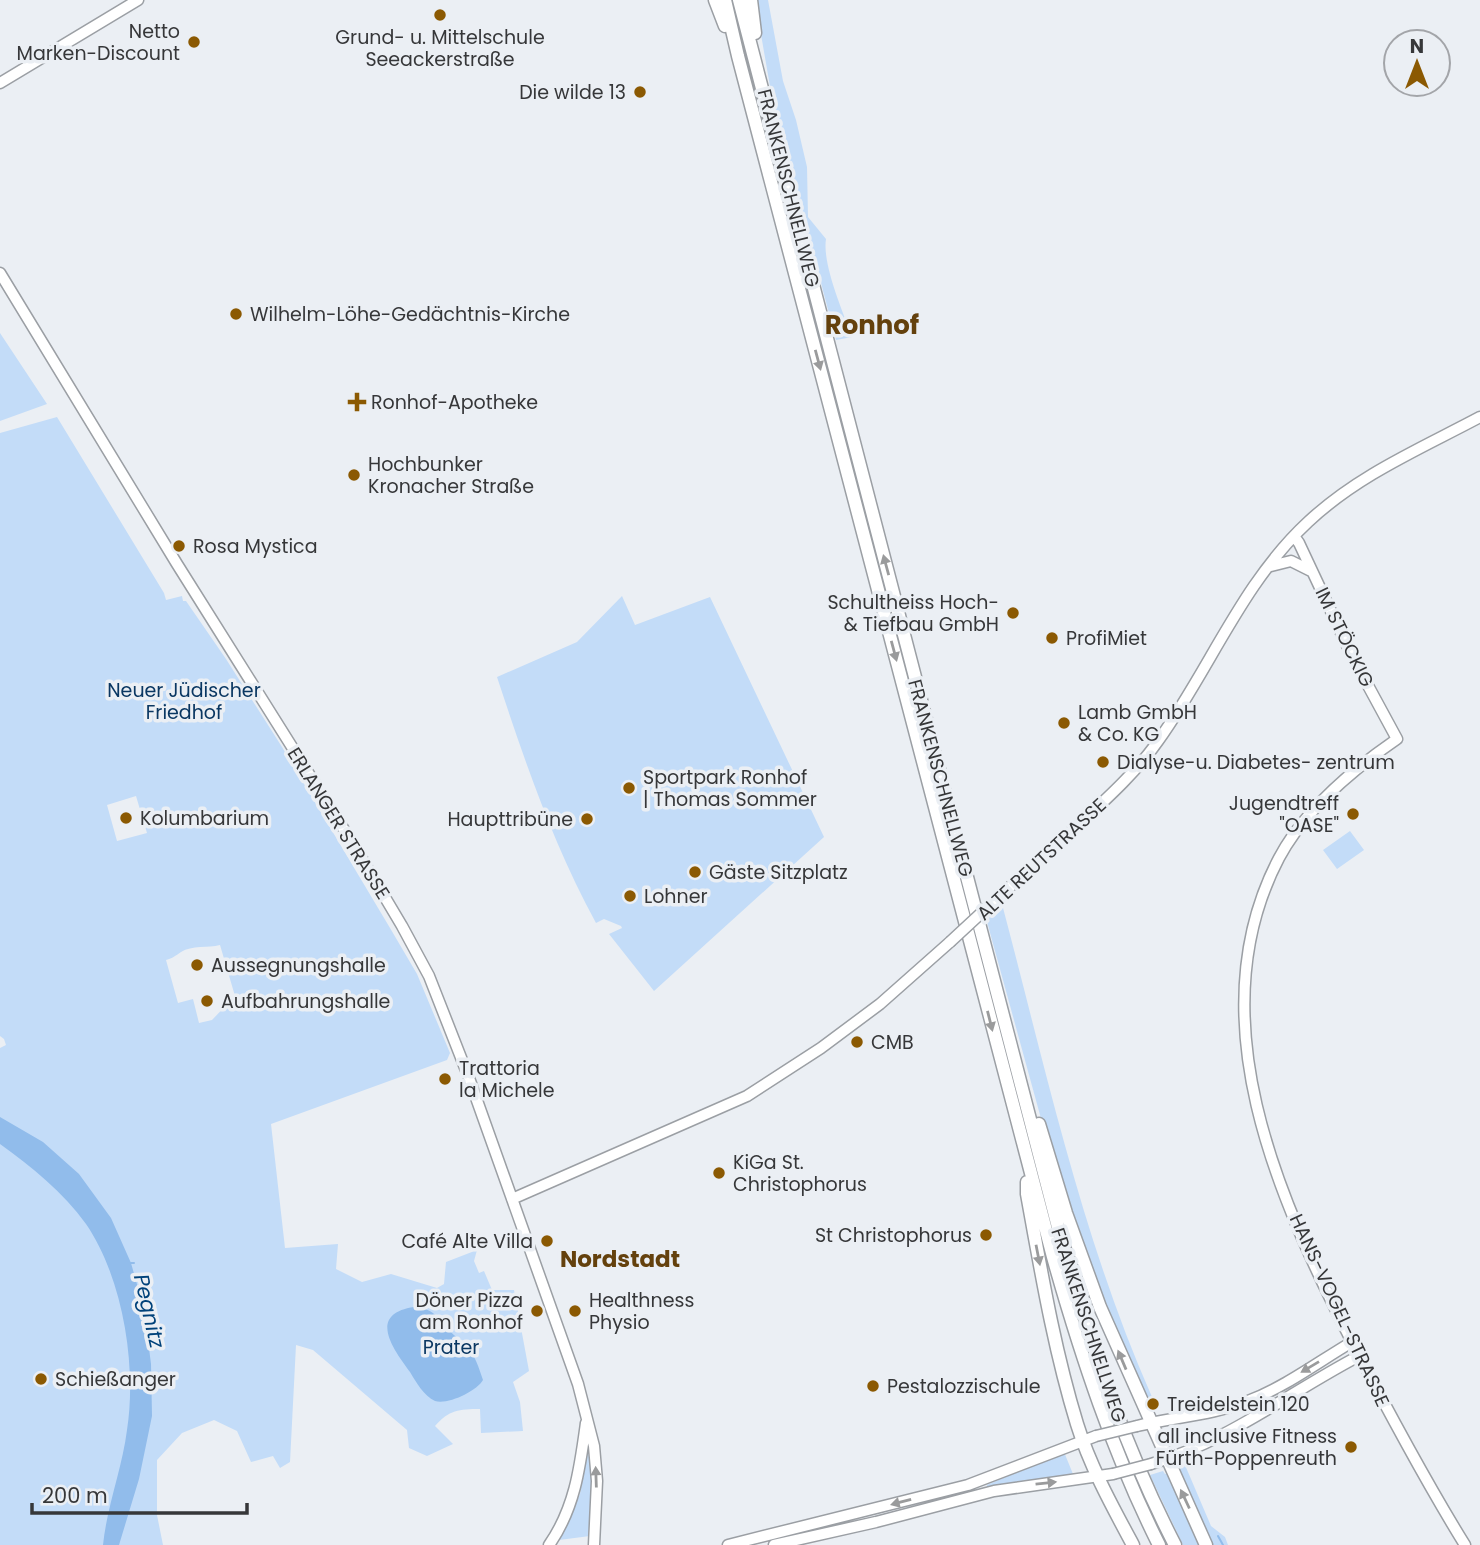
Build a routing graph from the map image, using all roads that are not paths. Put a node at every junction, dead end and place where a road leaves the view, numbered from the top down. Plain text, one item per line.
1 (138, 0) edge
2 (715, 0) edge
3 (725, 0) edge
4 (739, 0) edge
5 (751, 0) edge
6 (738, 56) junction
7 (759, 71) junction
8 (0, 83) edge
9 (0, 273) edge
10 (1480, 417) edge
11 (1294, 536) junction
12 (1268, 567) junction
13 (1312, 572) junction
14 (1397, 739) joint
15 (1016, 1062) junction
16 (1027, 1163) junction
17 (512, 1199) junction
18 (1352, 1342) junction
19 (1359, 1356) junction
20 (586, 1417) junction
21 (1143, 1424) junction
22 (1083, 1440) junction
23 (1166, 1460) junction
24 (1098, 1477) junction
25 (549, 1545) edge
26 (594, 1545) edge
27 (728, 1545) edge
28 (774, 1545) edge
29 (1133, 1545) edge
30 (1159, 1545) edge
31 (1175, 1545) edge
32 (1206, 1545) edge
33 (1465, 1545) edge

1 - 8 main road
2 - 6 highway
3 - 6 highway, FRANKENSCHNELLWEG
4 - 7 highway, FRANKENSCHNELLWEG
5 - 7 highway
6 -> 16 highway, FRANKENSCHNELLWEG
15 -> 7 highway, FRANKENSCHNELLWEG
9 - 17 main road, ERLANGER STRASSE
10 - 11 main road, ALTE REUTSTRASSE
11 - 12 main road, ALTE REUTSTRASSE
11 - 13 main road, IM STÖCKIG
12 - 13 main road
12 - 17 main road, ALTE REUTSTRASSE, bridge
13 - 14 main road, IM STÖCKIG
14 - 18 main road, HANS-VOGEL-STRASSE
21 -> 15 highway
15 - 31 highway, FRANKENSCHNELLWEG
16 -> 22 highway
16 - 30 highway, FRANKENSCHNELLWEG
17 - 20 main road, ERLANGER STRASSE
18 - 19 main road, HANS-VOGEL-STRASSE
18 -> 21 main road
19 - 23 main road
19 - 33 main road, HANS-VOGEL-STRASSE
20 - 25 main road, ERLANGER STRASSE
26 -> 20 main road, ERLANGER STRASSE
21 - 22 main road, bridge
21 - 23 highway
22 - 24 highway
22 -> 27 main road
23 - 24 main road, bridge
32 -> 23 highway
28 -> 24 main road
24 - 29 highway

